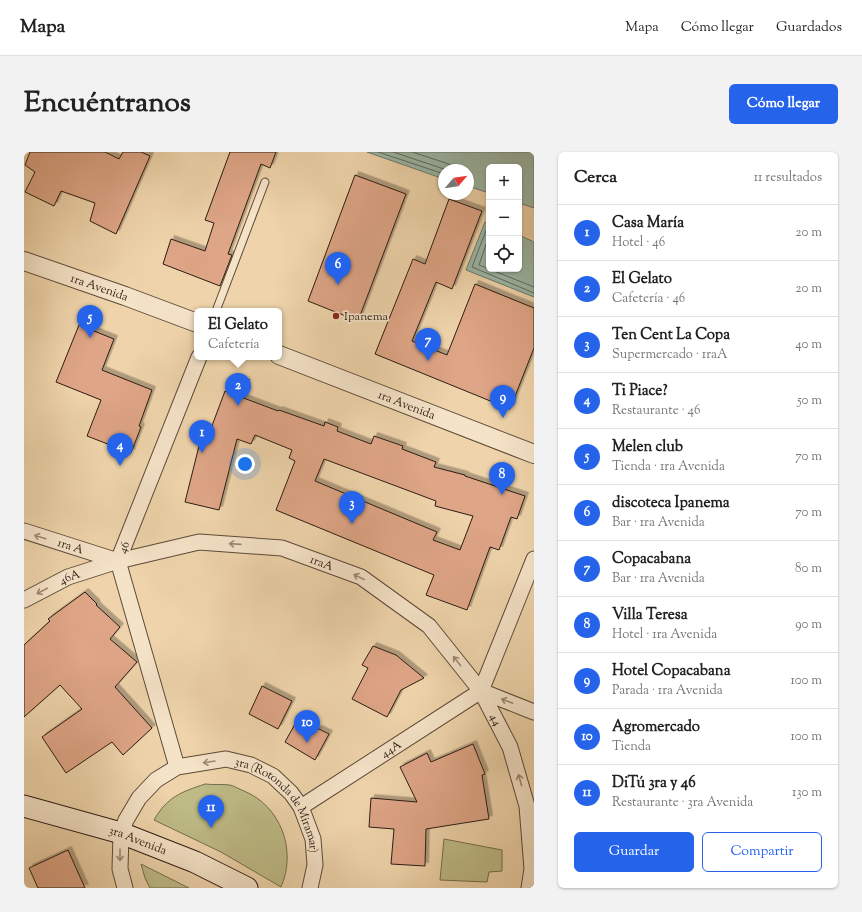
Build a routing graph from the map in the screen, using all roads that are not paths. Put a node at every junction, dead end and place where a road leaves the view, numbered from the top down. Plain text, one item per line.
1 (265, 182) dead end
2 (24, 261) edge
3 (217, 308) edge
4 (194, 322) edge
5 (282, 356) edge
6 (198, 360) edge
7 (534, 454) edge
8 (24, 531) edge
9 (534, 560) edge
10 (118, 561) junction
11 (24, 600) edge
12 (481, 691) junction
13 (534, 712) edge
14 (177, 767) junction
15 (24, 806) edge
16 (301, 807) junction
17 (121, 833) junction
18 (125, 888) edge
19 (247, 888) edge
20 (310, 888) edge
21 (529, 888) edge

1 - 3 lane
2 - 4 street, 1ra Avenida
5 - 7 street, 1ra Avenida
6 - 10 street, 46
10 -> 8 street, 1ra A
9 - 12 street
10 -> 11 street, 46A
12 -> 10 street, 1raA
10 - 14 street, 46
13 -> 12 street
12 - 16 street, 44A
21 -> 12 street, 44
16 -> 14 street, 3ra (Rotonda de Miramar)
14 - 17 street, 3ra (Rotonda de Miramar)
15 - 17 main road, 3ra Avenida
16 - 20 street, 3ra (Rotonda de Miramar)
17 -> 18 street, 3ra (Rotonda de Miramar)
17 - 19 main road, 3ra Avenida

